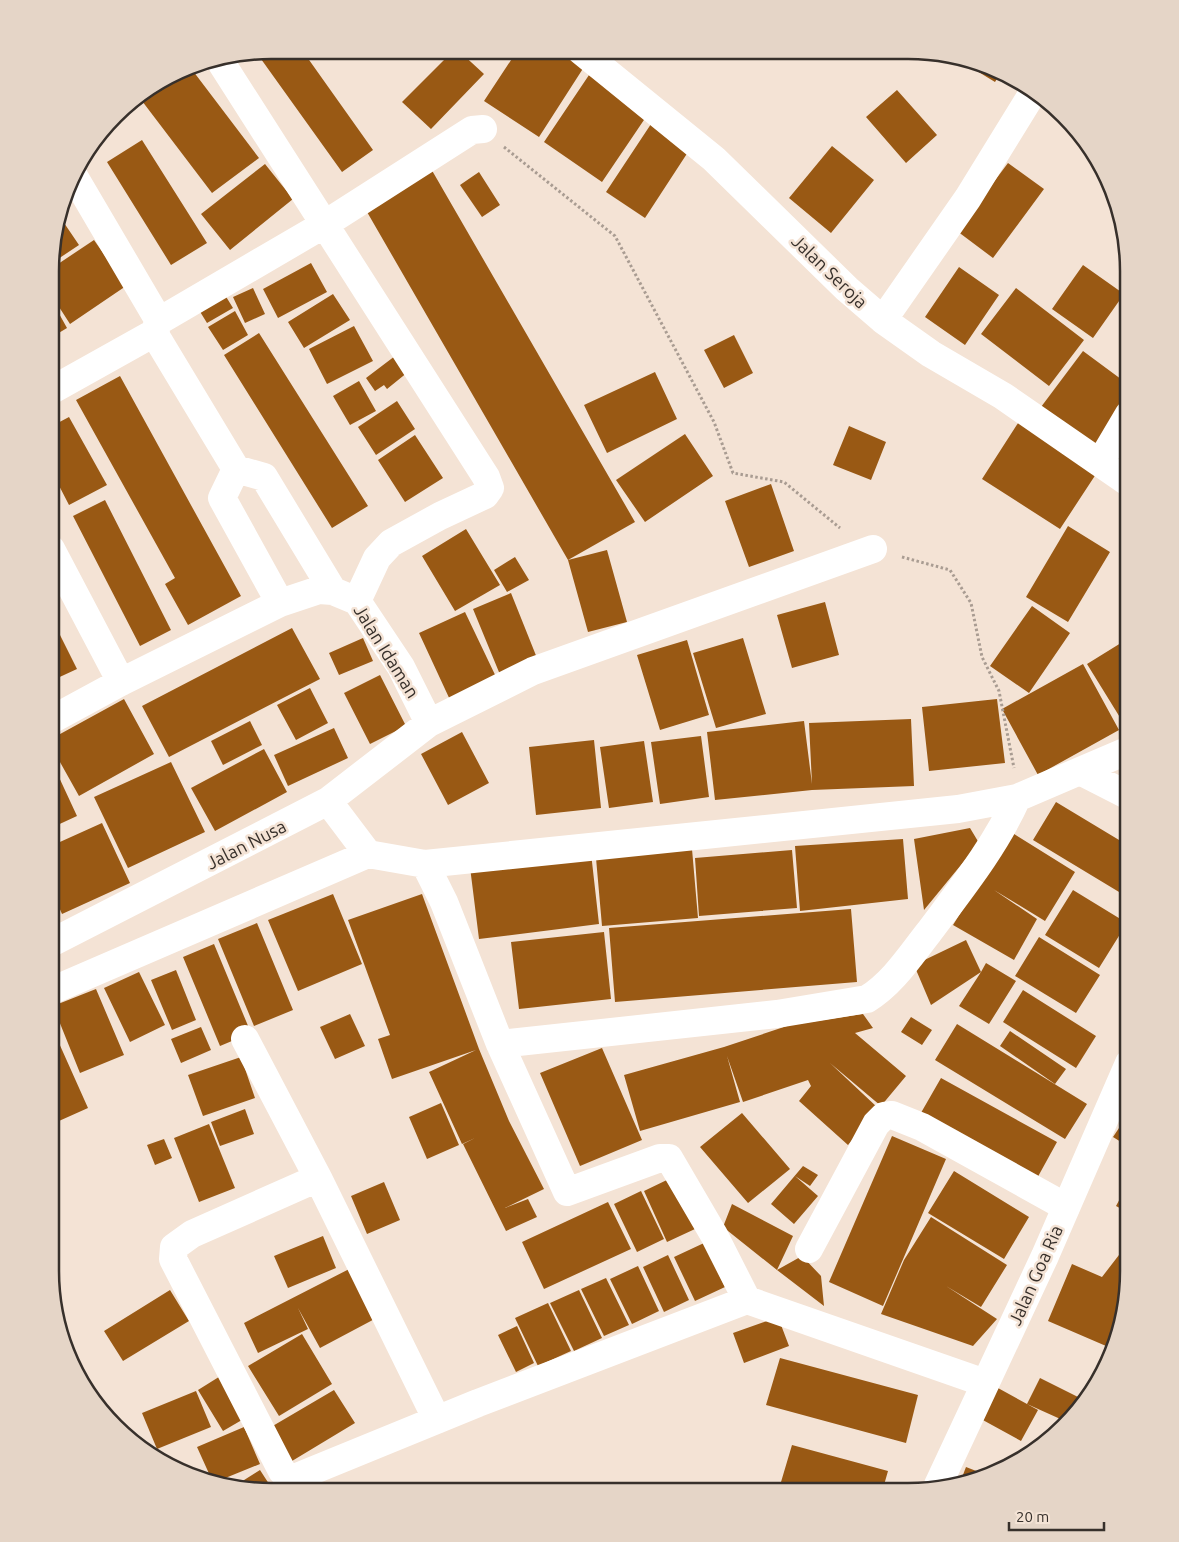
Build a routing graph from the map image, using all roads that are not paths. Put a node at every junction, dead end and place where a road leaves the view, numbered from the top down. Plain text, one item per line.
1 (591, 59) edge
2 (222, 64) dead end
3 (1030, 98) edge
4 (483, 129) road end
5 (78, 183) edge
6 (325, 224) junction
7 (883, 320) junction
8 (157, 327) junction
9 (59, 386) edge
10 (1120, 430) edge
11 (1100, 464) junction
12 (236, 470) junction
13 (1120, 477) edge
14 (873, 549) road end
15 (59, 564) edge
16 (345, 596) junction
17 (280, 603) junction
18 (121, 682) junction
19 (59, 716) edge
20 (429, 723) junction
21 (1120, 754) edge
22 (1080, 771) junction
23 (1120, 791) edge
24 (1017, 798) junction
25 (328, 802) junction
26 (368, 854) junction
27 (425, 864) junction
28 (59, 939) edge
29 (59, 987) edge
30 (245, 1039) dead end
31 (500, 1044) junction
32 (1120, 1084) edge
33 (318, 1178) junction
34 (1066, 1207) junction
35 (809, 1249) dead end
36 (748, 1300) junction
37 (985, 1383) junction
38 (437, 1420) junction
39 (940, 1480) edge

1 - 7 street, Jalan Seroja
2 - 6 street
3 - 7 street
4 - 6 street
5 - 8 street
6 - 8 street
6 - 16 street
7 - 11 street, Jalan Seroja
8 - 9 street
8 - 12 street
10 - 11 street
11 - 13 street, Jalan Seroja
12 - 16 street, Jalan Idaman
12 - 17 street
14 - 20 street, Jalan Nusa
15 - 18 street
16 - 17 street
16 - 20 street, Jalan Idaman
17 - 18 street
18 - 19 street
20 - 25 street, Jalan Nusa
21 - 22 street
22 - 23 street
22 - 24 street
24 - 27 street
24 - 31 street
25 - 26 street
25 - 28 street, Jalan Nusa
26 - 27 street
26 - 29 street
27 - 31 street
30 - 33 street
31 - 36 street
32 - 34 street, Jalan Goa Ria
33 - 38 street
33 - 38 street
34 - 35 street
34 - 37 street, Jalan Goa Ria
36 - 37 street
36 - 38 street
37 - 39 street, Jalan Goa Ria

